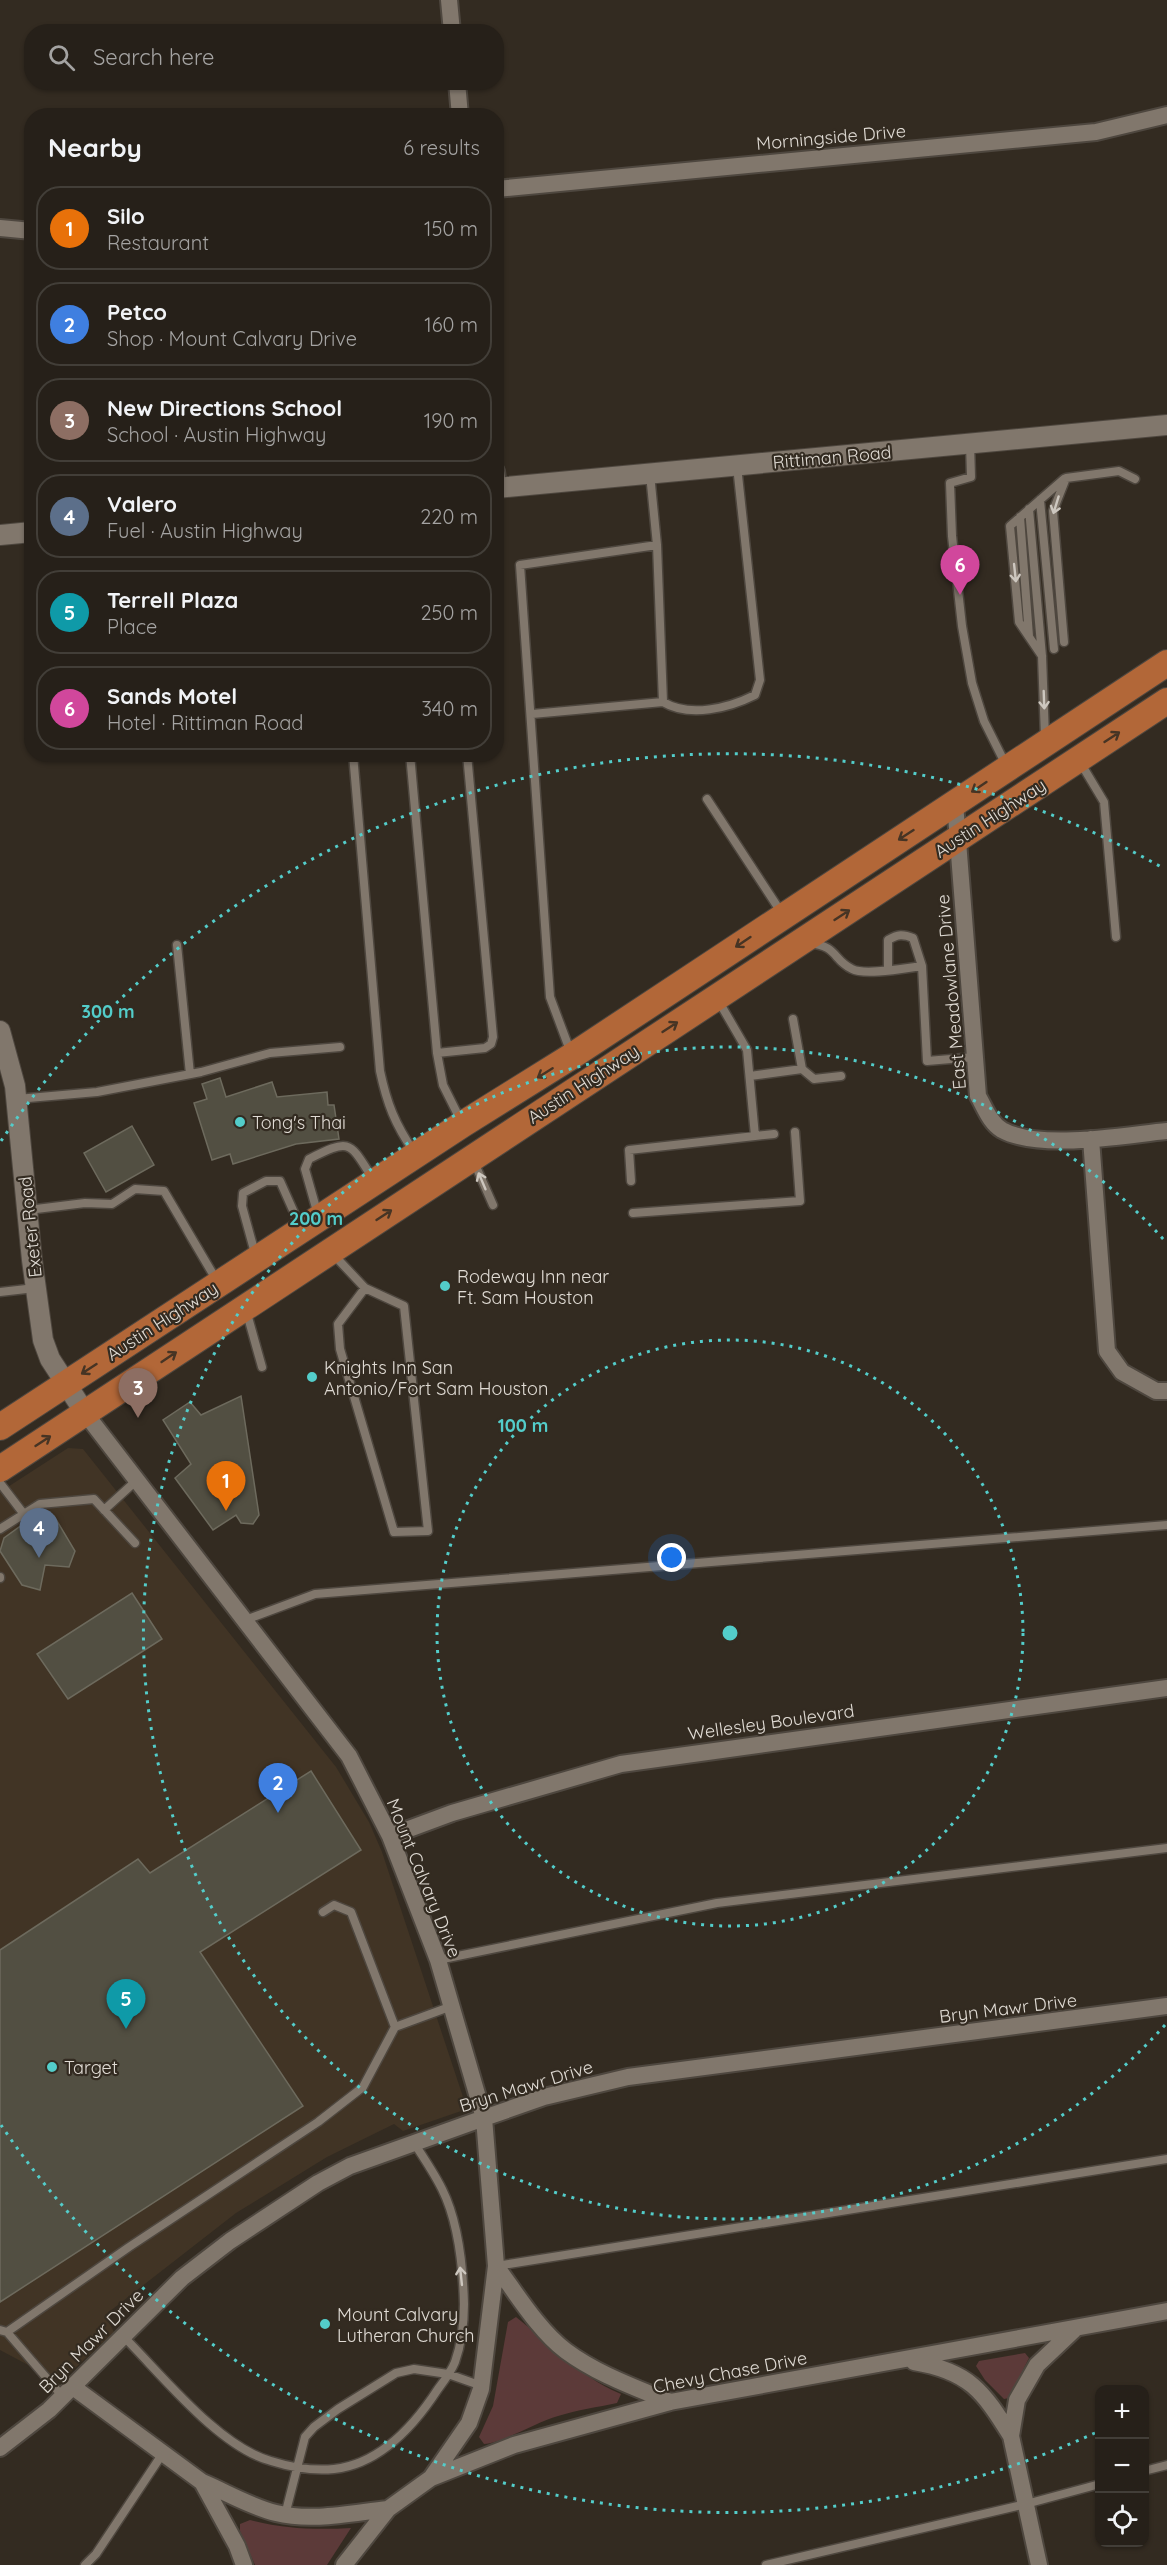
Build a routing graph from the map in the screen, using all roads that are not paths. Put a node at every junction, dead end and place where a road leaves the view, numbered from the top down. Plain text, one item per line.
1 (449, 0) edge
2 (451, 24) edge
3 (458, 90) edge
4 (459, 108) edge
5 (1167, 114) edge
6 (504, 188) edge
7 (0, 228) edge
8 (24, 230) edge
9 (1167, 425) edge
10 (970, 443) junction
11 (737, 465) junction
12 (650, 474) junction
13 (1066, 478) junction
14 (1135, 479) dead end
15 (504, 482) edge
16 (1040, 500) junction
17 (1029, 509) junction
18 (24, 533) edge
19 (0, 535) edge
20 (657, 545) junction
21 (1064, 642) dead end
22 (1054, 649) dead end
23 (1042, 656) junction
24 (1167, 663) edge
25 (1167, 701) edge
26 (663, 702) junction
27 (532, 714) junction
28 (1045, 744) junction
29 (1079, 759) junction
30 (353, 762) edge
31 (412, 762) edge
32 (468, 762) edge
33 (1008, 768) junction
34 (707, 799) dead end
35 (955, 803) junction
36 (958, 839) junction
37 (784, 915) junction
38 (1116, 937) dead end
39 (800, 943) junction
40 (177, 945) dead end
41 (922, 966) junction
42 (888, 970) junction
43 (716, 997) junction
44 (793, 1019) dead end
45 (0, 1031) edge
46 (340, 1047) dead end
47 (437, 1053) junction
48 (572, 1056) junction
49 (975, 1057) junction
50 (802, 1069) junction
51 (190, 1074) junction
52 (750, 1076) junction
53 (842, 1077) dead end
54 (17, 1099) junction
55 (463, 1124) junction
56 (1167, 1131) edge
57 (795, 1132) dead end
58 (774, 1134) dead end
59 (755, 1136) junction
60 (1091, 1139) junction
61 (416, 1155) junction
62 (472, 1157) junction
63 (631, 1181) dead end
64 (375, 1182) junction
65 (493, 1205) dead end
66 (28, 1210) junction
67 (633, 1213) dead end
68 (310, 1224) junction
69 (330, 1251) junction
70 (256, 1259) junction
71 (219, 1284) junction
72 (36, 1288) junction
73 (365, 1288) junction
74 (0, 1292) edge
75 (245, 1306) junction
76 (262, 1367) dead end
77 (65, 1384) junction
78 (1167, 1391) edge
79 (85, 1413) junction
80 (0, 1427) edge
81 (0, 1469) edge
82 (137, 1480) junction
83 (0, 1483) edge
84 (104, 1510) junction
85 (23, 1513) junction
86 (1167, 1525) edge
87 (0, 1529) edge
88 (135, 1543) dead end
89 (245, 1620) junction
90 (1167, 1688) edge
91 (390, 1836) junction
92 (1167, 1848) edge
93 (323, 1912) dead end
94 (438, 1960) junction
95 (452, 2006) junction
96 (1167, 2006) edge
97 (395, 2027) junction
98 (484, 2118) junction
99 (414, 2143) junction
100 (1167, 2159) edge
101 (496, 2266) junction
102 (1167, 2311) edge
103 (1075, 2329) junction
104 (4, 2331) edge
105 (124, 2337) junction
106 (901, 2360) junction
107 (448, 2374) junction
108 (482, 2386) junction
109 (68, 2392) junction
110 (670, 2402) junction
111 (1011, 2436) junction
112 (0, 2448) edge
113 (163, 2453) junction
114 (1167, 2465) edge
115 (299, 2467) junction
116 (1149, 2470) edge
117 (431, 2478) junction
118 (202, 2482) junction
119 (1095, 2485) edge
120 (1026, 2504) junction
121 (388, 2509) junction
122 (285, 2515) junction
123 (85, 2565) edge
124 (244, 2565) edge
125 (344, 2565) edge
126 (766, 2565) edge
127 (1039, 2565) edge

1 - 2 street
3 - 4 street
5 - 6 street, Morningside Drive
7 - 8 street
9 - 10 street, Rittiman Road
10 - 11 street, Rittiman Road
10 - 33 lane
11 - 12 street, Rittiman Road
11 - 26 lane
12 - 15 street, Rittiman Road
12 - 20 lane
13 - 14 lane
13 - 16 lane
13 -> 21 lane
16 - 17 lane
16 - 22 lane
17 - 23 lane
17 -> 23 lane
18 - 19 street
20 - 26 lane
20 - 27 lane
23 -> 28 lane
24 - 28 main road, Austin Highway
29 -> 25 main road, Austin Highway
26 - 27 lane
27 - 48 lane
28 - 33 main road, Austin Highway
29 - 36 main road, Austin Highway
29 - 38 lane
30 - 61 lane
31 - 47 lane
32 - 47 lane
33 -> 35 main road, Austin Highway
34 - 37 lane
35 - 36 street, East Meadowlane Drive
35 -> 37 main road, Austin Highway
39 -> 36 main road, Austin Highway
36 - 49 street, East Meadowlane Drive
37 -> 48 main road, Austin Highway
39 - 42 lane
39 - 43 main road, Austin Highway
40 - 51 lane
41 - 42 lane
41 - 42 lane
41 - 49 lane
43 - 52 lane
62 -> 43 main road, Austin Highway
44 - 50 lane
45 - 54 street, Exeter Road
46 - 51 lane
47 - 55 lane
48 -> 55 main road, Austin Highway
49 - 60 street, East Meadowlane Drive
50 - 52 lane
50 - 53 lane
51 - 54 lane
52 - 59 lane
54 - 66 street, Exeter Road
55 - 61 main road, Austin Highway
56 - 60 street, East Meadowlane Drive
57 - 67 lane
58 - 59 lane
59 - 63 lane
60 - 78 street
61 - 64 main road, Austin Highway
65 -> 62 lane
69 -> 62 main road, Austin Highway
64 - 68 main road, Austin Highway
64 - 68 lane
66 - 71 lane
66 - 72 street, Exeter Road
68 - 70 main road, Austin Highway
68 - 70 lane
69 - 73 lane
69 - 75 main road, Austin Highway
70 - 71 main road, Austin Highway
71 -> 77 main road, Austin Highway
72 - 74 lane
72 - 77 street, Exeter Road
73 - 73 lane
75 - 76 lane
79 -> 75 main road, Austin Highway
77 - 79 street, Exeter Road
77 - 80 main road, Austin Highway
81 -> 79 main road, Austin Highway
79 - 82 street, Mount Calvary Drive
82 - 84 lane
82 - 89 street, Mount Calvary Drive
83 - 85 lane
84 - 85 lane
84 - 88 lane
85 - 87 lane
86 - 89 lane
89 - 91 street, Mount Calvary Drive
90 - 91 street, Wellesley Boulevard
91 - 94 street, Mount Calvary Drive
92 - 94 lane
93 - 97 lane
94 - 95 street, Mount Calvary Drive
95 - 97 lane
95 - 98 street, Mount Calvary Drive
96 - 98 street, Bryn Mawr Drive
97 - 104 lane
98 - 99 street, Bryn Mawr Drive
98 - 101 street, Mount Calvary Drive
99 - 105 street, Bryn Mawr Drive
107 -> 99 lane
100 - 101 lane
101 - 108 street, Mount Calvary Drive
101 - 110 street
102 - 103 street, Chevy Chase Drive
103 - 106 street, Chevy Chase Drive
103 - 111 street
104 - 109 lane
105 - 109 street, Bryn Mawr Drive
105 - 115 lane
106 - 110 street, Chevy Chase Drive
106 - 111 street
107 - 108 lane
107 - 115 lane
107 - 115 lane
108 - 117 street, Mount Calvary Drive
109 - 112 street, Bryn Mawr Drive
109 - 113 street
110 - 117 street, Chevy Chase Drive
111 - 120 street
113 - 118 street
113 - 123 lane
114 - 116 lane
115 - 122 lane
117 - 121 street, Chevy Chase Drive
118 - 122 street
118 - 124 street
119 - 120 lane
120 - 126 lane
120 - 127 street
121 - 122 street
121 - 125 street, Chevy Chase Drive

